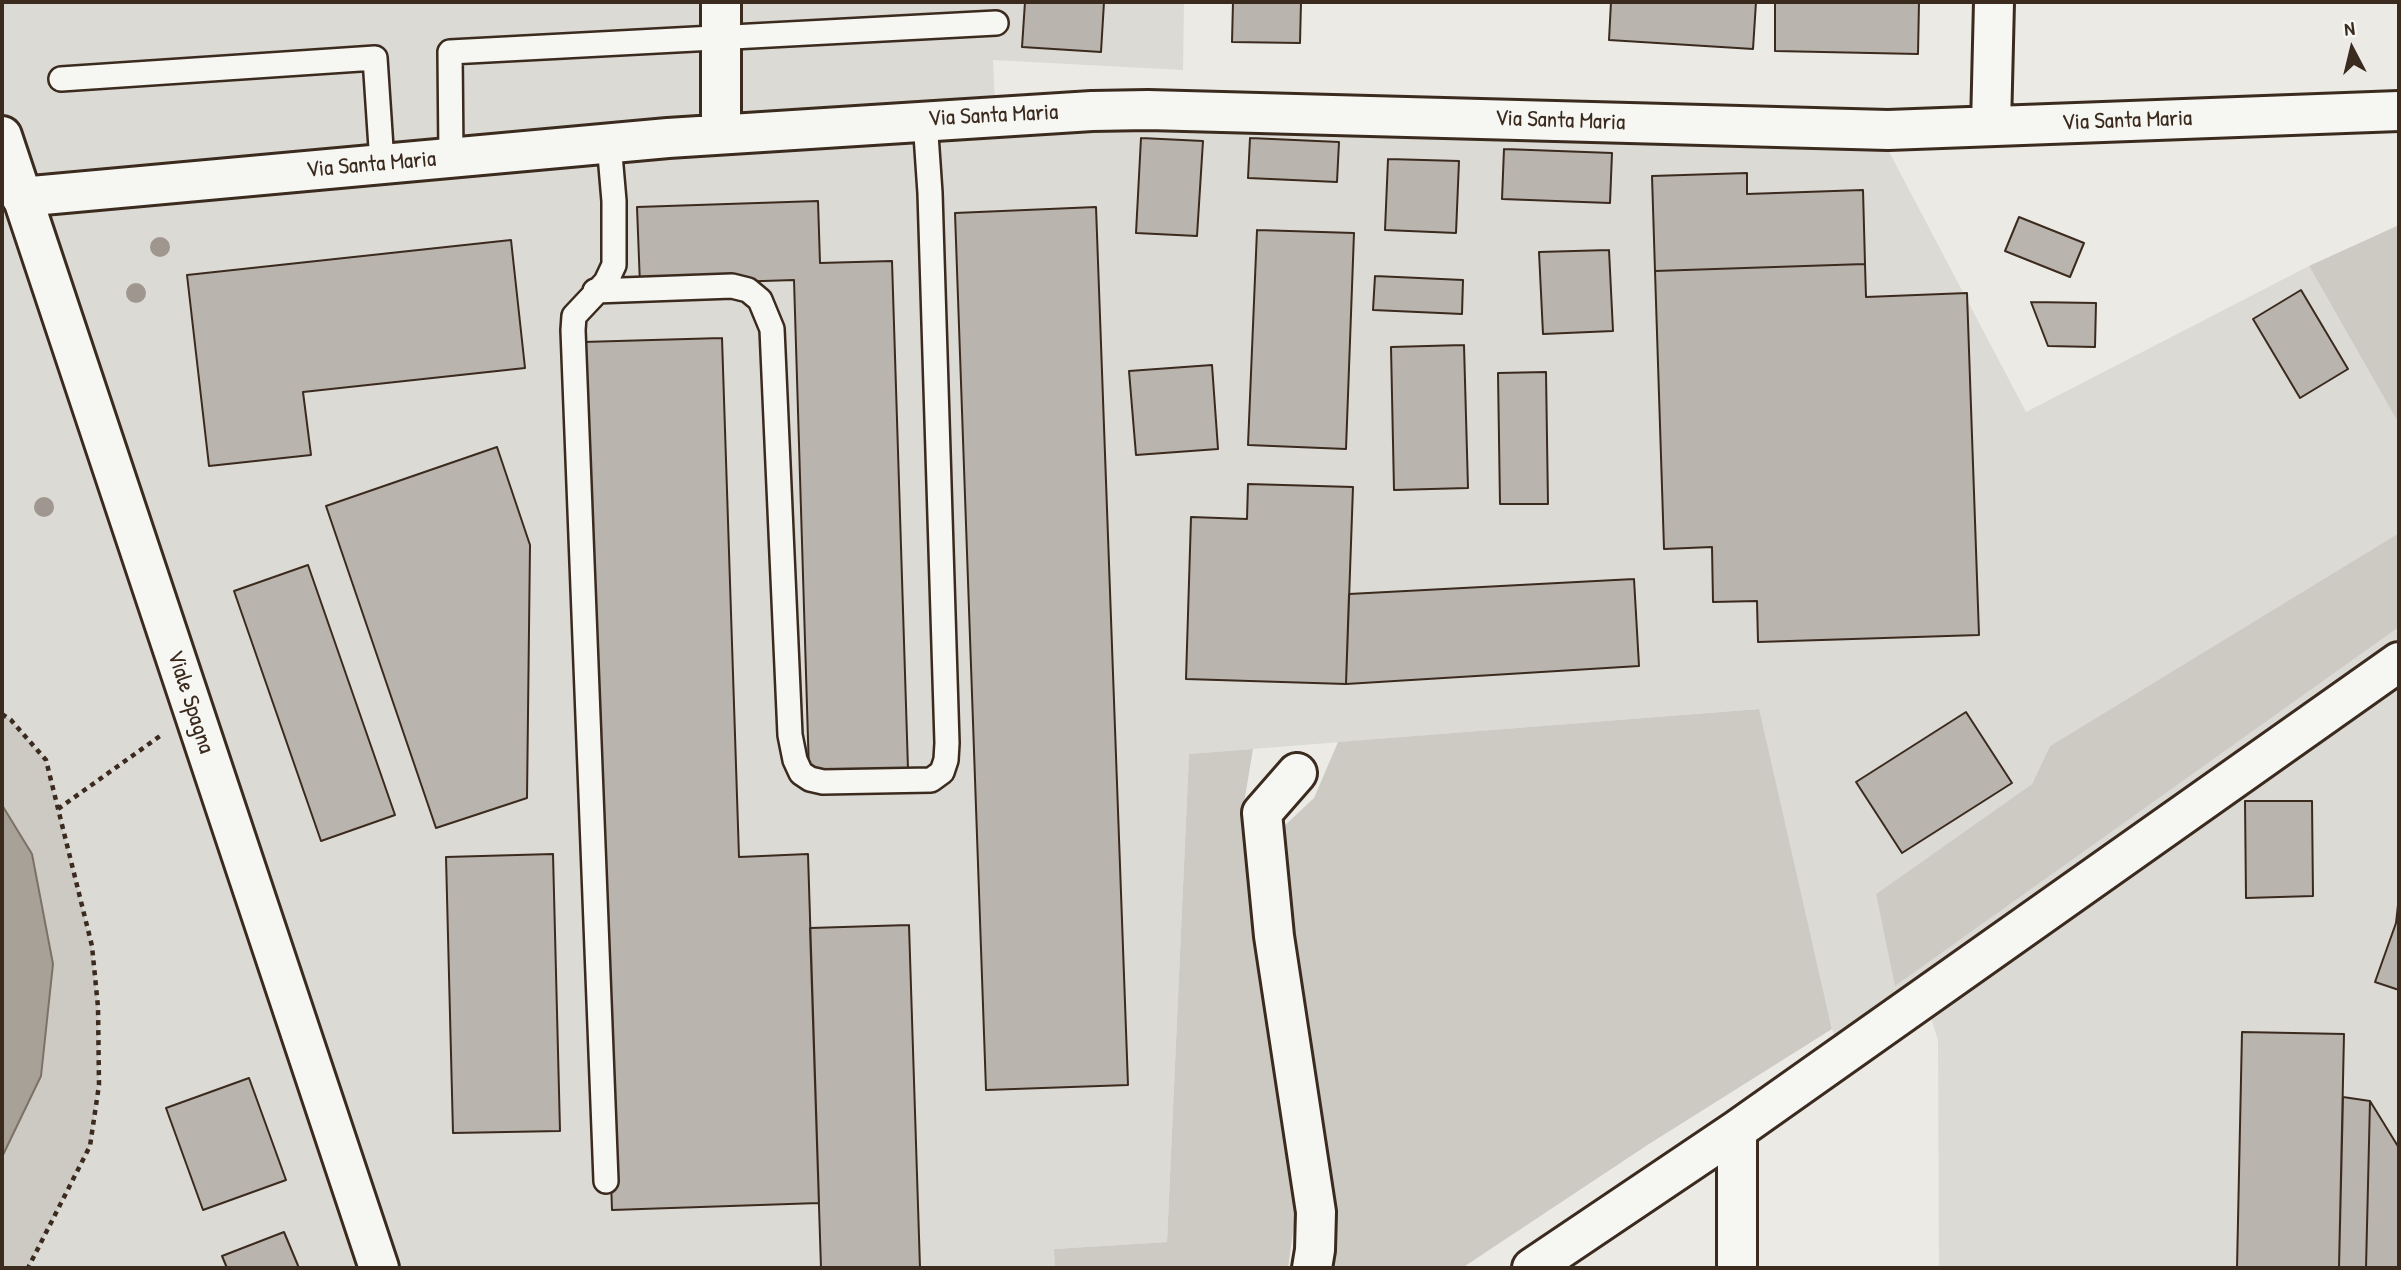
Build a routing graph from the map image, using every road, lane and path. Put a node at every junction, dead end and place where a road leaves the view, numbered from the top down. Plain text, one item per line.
1 (1994, 2) edge
2 (721, 20) edge
3 (996, 23) dead end
4 (61, 79) dead end
5 (2399, 111) edge
6 (926, 120) junction
7 (1992, 126) junction
8 (721, 134) junction
9 (2, 136) edge
10 (609, 143) junction
11 (451, 157) junction
12 (382, 163) junction
13 (21, 197) junction
14 (595, 291) junction
15 (2399, 662) edge
16 (193, 713) junction
17 (2, 714) edge
18 (1297, 773) dead end
19 (58, 809) junction
20 (1737, 1130) junction
21 (606, 1181) dead end
22 (28, 1268) edge
23 (379, 1268) edge
24 (1312, 1268) edge
25 (1532, 1268) edge
26 (1737, 1268) edge

1 - 7 street
2 - 3 lane
2 - 8 street
2 - 11 lane
4 - 12 lane
5 - 7 street, Via Santa Maria
6 - 7 street, Via Santa Maria
6 - 8 street, Via Santa Maria
6 - 14 lane
8 - 10 street, Via Santa Maria
9 - 13 street, Viale Spagna
10 - 11 street, Via Santa Maria
10 - 14 lane
11 - 12 street, Via Santa Maria
12 - 13 street, Via Santa Maria
13 - 16 street, Viale Spagna
14 - 21 lane
15 - 20 street
16 - 19 path
16 - 23 street, Viale Spagna
17 - 19 path
18 - 24 street
19 - 22 path
20 - 25 street
20 - 26 street

